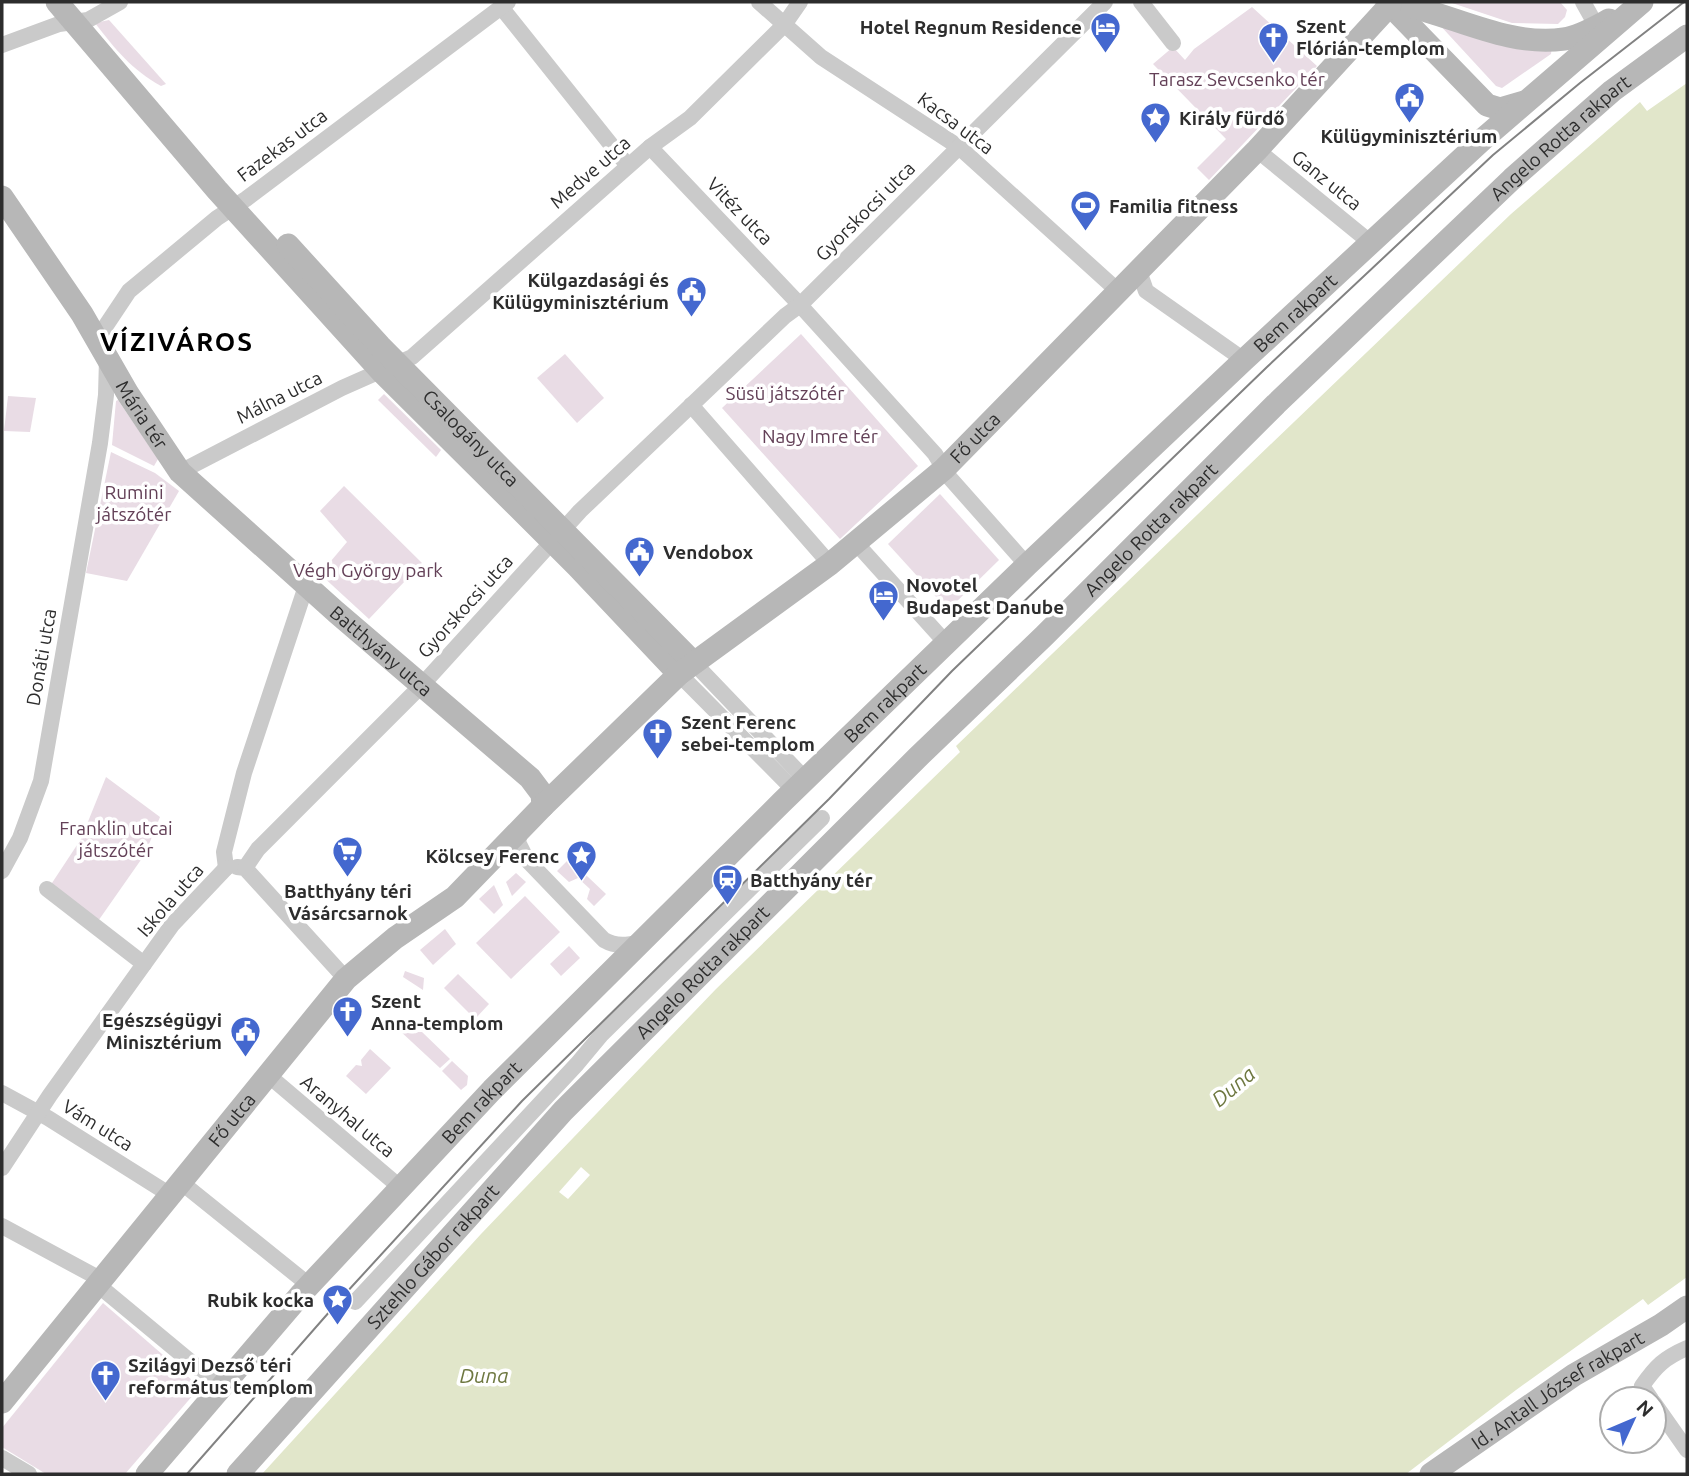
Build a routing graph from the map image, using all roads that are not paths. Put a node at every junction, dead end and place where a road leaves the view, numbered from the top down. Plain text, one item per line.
1 (57, 2) edge
2 (120, 2) edge
3 (760, 2) edge
4 (800, 2) edge
5 (1105, 2) edge
6 (1142, 2) edge
7 (1584, 2) edge
8 (1390, 3) edge
9 (1640, 3) edge
10 (504, 4) edge
11 (74, 22) junction
12 (784, 25) junction
13 (1597, 27) junction
14 (1687, 36) edge
15 (1173, 43) dead end
16 (2, 45) edge
17 (1579, 56) junction
18 (1524, 102) junction
19 (650, 147) junction
20 (959, 147) junction
21 (1257, 150) junction
22 (628, 166) junction
23 (2, 197) edge
24 (239, 203) junction
25 (1371, 243) junction
26 (1139, 271) junction
27 (1118, 291) junction
28 (800, 305) junction
29 (102, 348) junction
30 (1244, 360) junction
31 (389, 367) junction
32 (691, 405) junction
33 (100, 443) joint
34 (944, 469) junction
35 (180, 472) junction
36 (558, 535) junction
37 (856, 543) junction
38 (830, 564) junction
39 (1027, 565) junction
40 (306, 586) junction
41 (946, 643) junction
42 (686, 668) junction
43 (421, 686) junction
44 (800, 784) junction
45 (543, 806) junction
46 (822, 818) dead end
47 (521, 829) junction
48 (4, 861) edge
49 (226, 868) junction
50 (245, 868) junction
51 (47, 889) dead end
52 (643, 942) junction
53 (144, 964) junction
54 (346, 979) junction
55 (632, 1041) joint
56 (268, 1075) junction
57 (2, 1093) edge
58 (37, 1113) junction
59 (2, 1168) edge
60 (401, 1188) junction
61 (177, 1189) junction
62 (2, 1226) edge
63 (100, 1282) junction
64 (309, 1285) junction
65 (355, 1302) dead end
66 (1687, 1307) edge
67 (1679, 1351) edge
68 (1643, 1385) edge
69 (221, 1387) junction
70 (2, 1402) edge
71 (1668, 1423) edge
72 (1687, 1450) edge
73 (2, 1458) edge
74 (29, 1474) edge
75 (147, 1474) edge
76 (238, 1474) edge
77 (1431, 1474) edge

1 - 11 street, Csalogány utca
2 - 11 street
3 - 12 street, Kacsa utca
4 - 12 street, Medve utca
5 - 20 street, Gyorskocsi utca
6 - 15 street
7 - 13 street
8 - 13 street, Bem rakpart
8 - 18 street
8 - 21 street, Fő utca
9 - 13 street, Bem rakpart
9 - 17 street, Bem rakpart
10 - 22 street
10 - 24 street, Fazekas utca
11 - 16 street
11 - 24 street, Csalogány utca
12 - 19 street, Medve utca
12 - 20 street, Kacsa utca
13 - 17 street
14 - 55 street, Angelo Rotta rakpart
17 - 18 street, Bem rakpart
18 - 25 street, Bem rakpart
19 - 22 street, Medve utca
19 - 28 street, Vitéz utca
20 - 27 street, Kacsa utca
20 - 28 street, Gyorskocsi utca
21 - 25 street, Ganz utca
21 - 26 street, Fő utca
22 - 31 street, Medve utca
23 - 29 street
24 - 29 street, Fazekas utca
24 - 31 street, Csalogány utca
25 - 30 street, Bem rakpart
26 - 27 street, Fő utca
26 - 30 street
27 - 34 street, Fő utca
28 - 32 street
28 - 34 street
29 - 33 street, Mária tér
29 - 35 street, Mária tér
30 - 39 street, Bem rakpart
31 - 35 street, Málna utca
31 - 36 street, Csalogány utca
32 - 36 street, Gyorskocsi utca
32 - 38 street
33 - 48 street, Donáti utca
34 - 37 street, Fő utca
34 - 39 street
35 - 40 street, Batthyány utca
36 - 42 street, Csalogány utca
36 - 43 street, Gyorskocsi utca
37 - 38 street, Fő utca
37 - 41 street
38 - 42 street, Fő utca
39 - 41 street, Bem rakpart
40 - 43 street, Batthyány utca
40 - 49 street, Iskola utca
41 - 44 street, Bem rakpart
42 - 44 street, Csalogány utca
42 - 45 street, Fő utca
43 - 45 street, Batthyány utca
43 - 50 street, Gyorskocsi utca
44 - 52 street, Bem rakpart
45 - 47 street, Fő utca
46 - 65 street
47 - 52 street
47 - 54 street, Fő utca
49 - 50 street
49 - 53 street, Iskola utca
50 - 54 street
51 - 53 street
52 - 60 street, Bem rakpart
53 - 58 street, Iskola utca
54 - 56 street, Fő utca
55 - 76 street, Sztehlo Gábor rakpart
56 - 60 street, Aranyhal utca
56 - 61 street, Fő utca
57 - 58 street, Vám utca
58 - 59 street, Iskola utca
58 - 61 street, Vám utca
60 - 64 street, Bem rakpart
61 - 63 street, Fő utca
61 - 64 street, Vám utca
62 - 63 street
63 - 69 street
63 - 70 street, Fő utca
64 - 69 street, Bem rakpart
66 - 77 street, Id. Antall József rakpart
67 - 68 street
69 - 75 street, Bem rakpart
71 - 72 street
73 - 74 street

